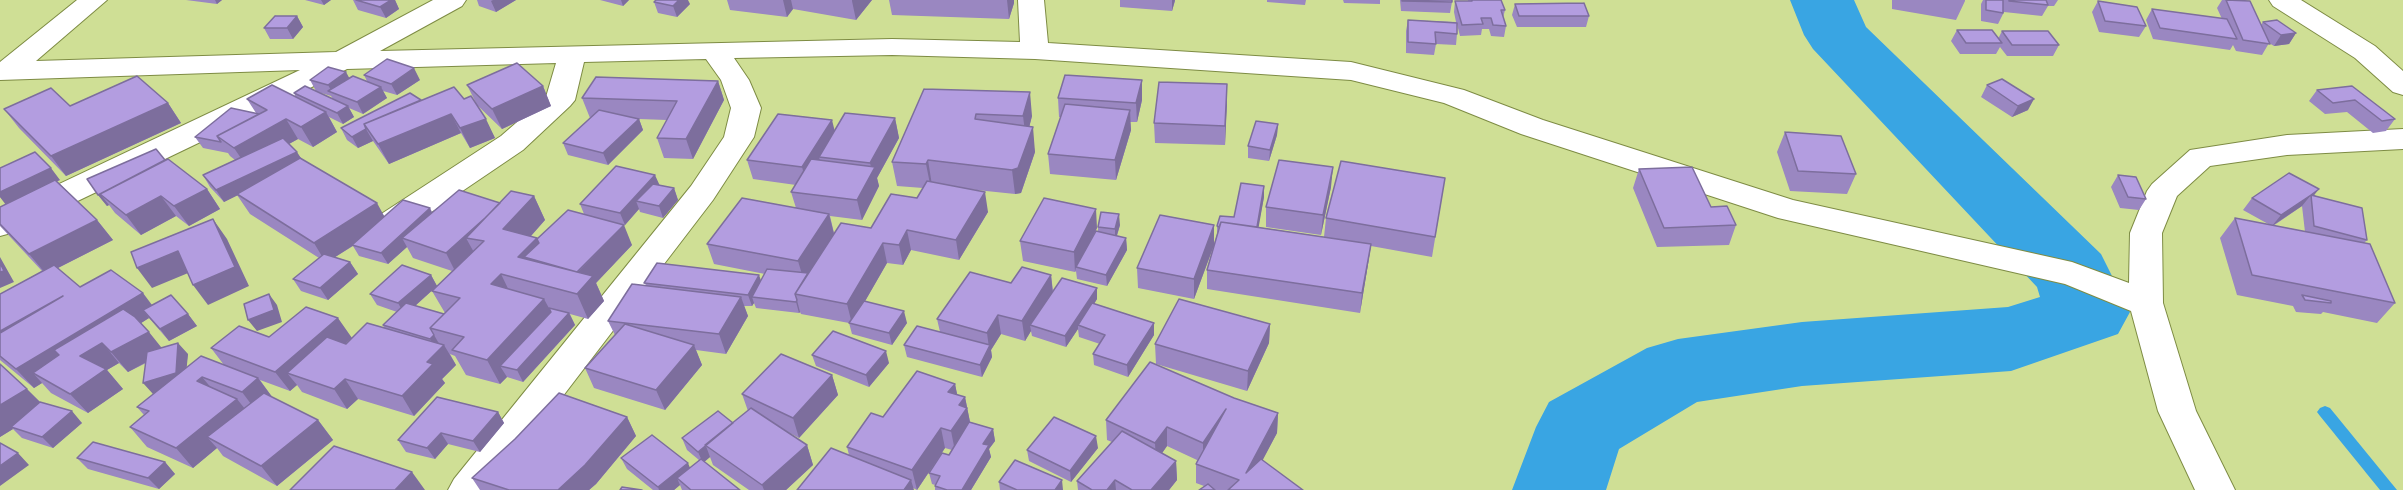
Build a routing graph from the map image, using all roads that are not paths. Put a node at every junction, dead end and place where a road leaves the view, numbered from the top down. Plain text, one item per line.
1 (94, 0) edge
2 (453, 0) edge
3 (1031, 0) edge
4 (2282, 0) edge
5 (714, 50) junction
6 (1035, 51) junction
7 (572, 54) junction
8 (341, 62) junction
9 (4, 71) edge
10 (2403, 86) edge
11 (2403, 139) edge
12 (0, 225) edge
13 (361, 246) edge
14 (2146, 303) junction
15 (468, 490) edge
16 (2215, 490) edge

1 - 9 street
2 - 8 street
3 - 6 street
4 - 10 street
5 - 6 street
5 - 7 street
5 - 15 street
6 - 14 street
7 - 8 street
7 - 13 street
8 - 9 street
8 - 12 street
11 - 14 street
14 - 16 street

